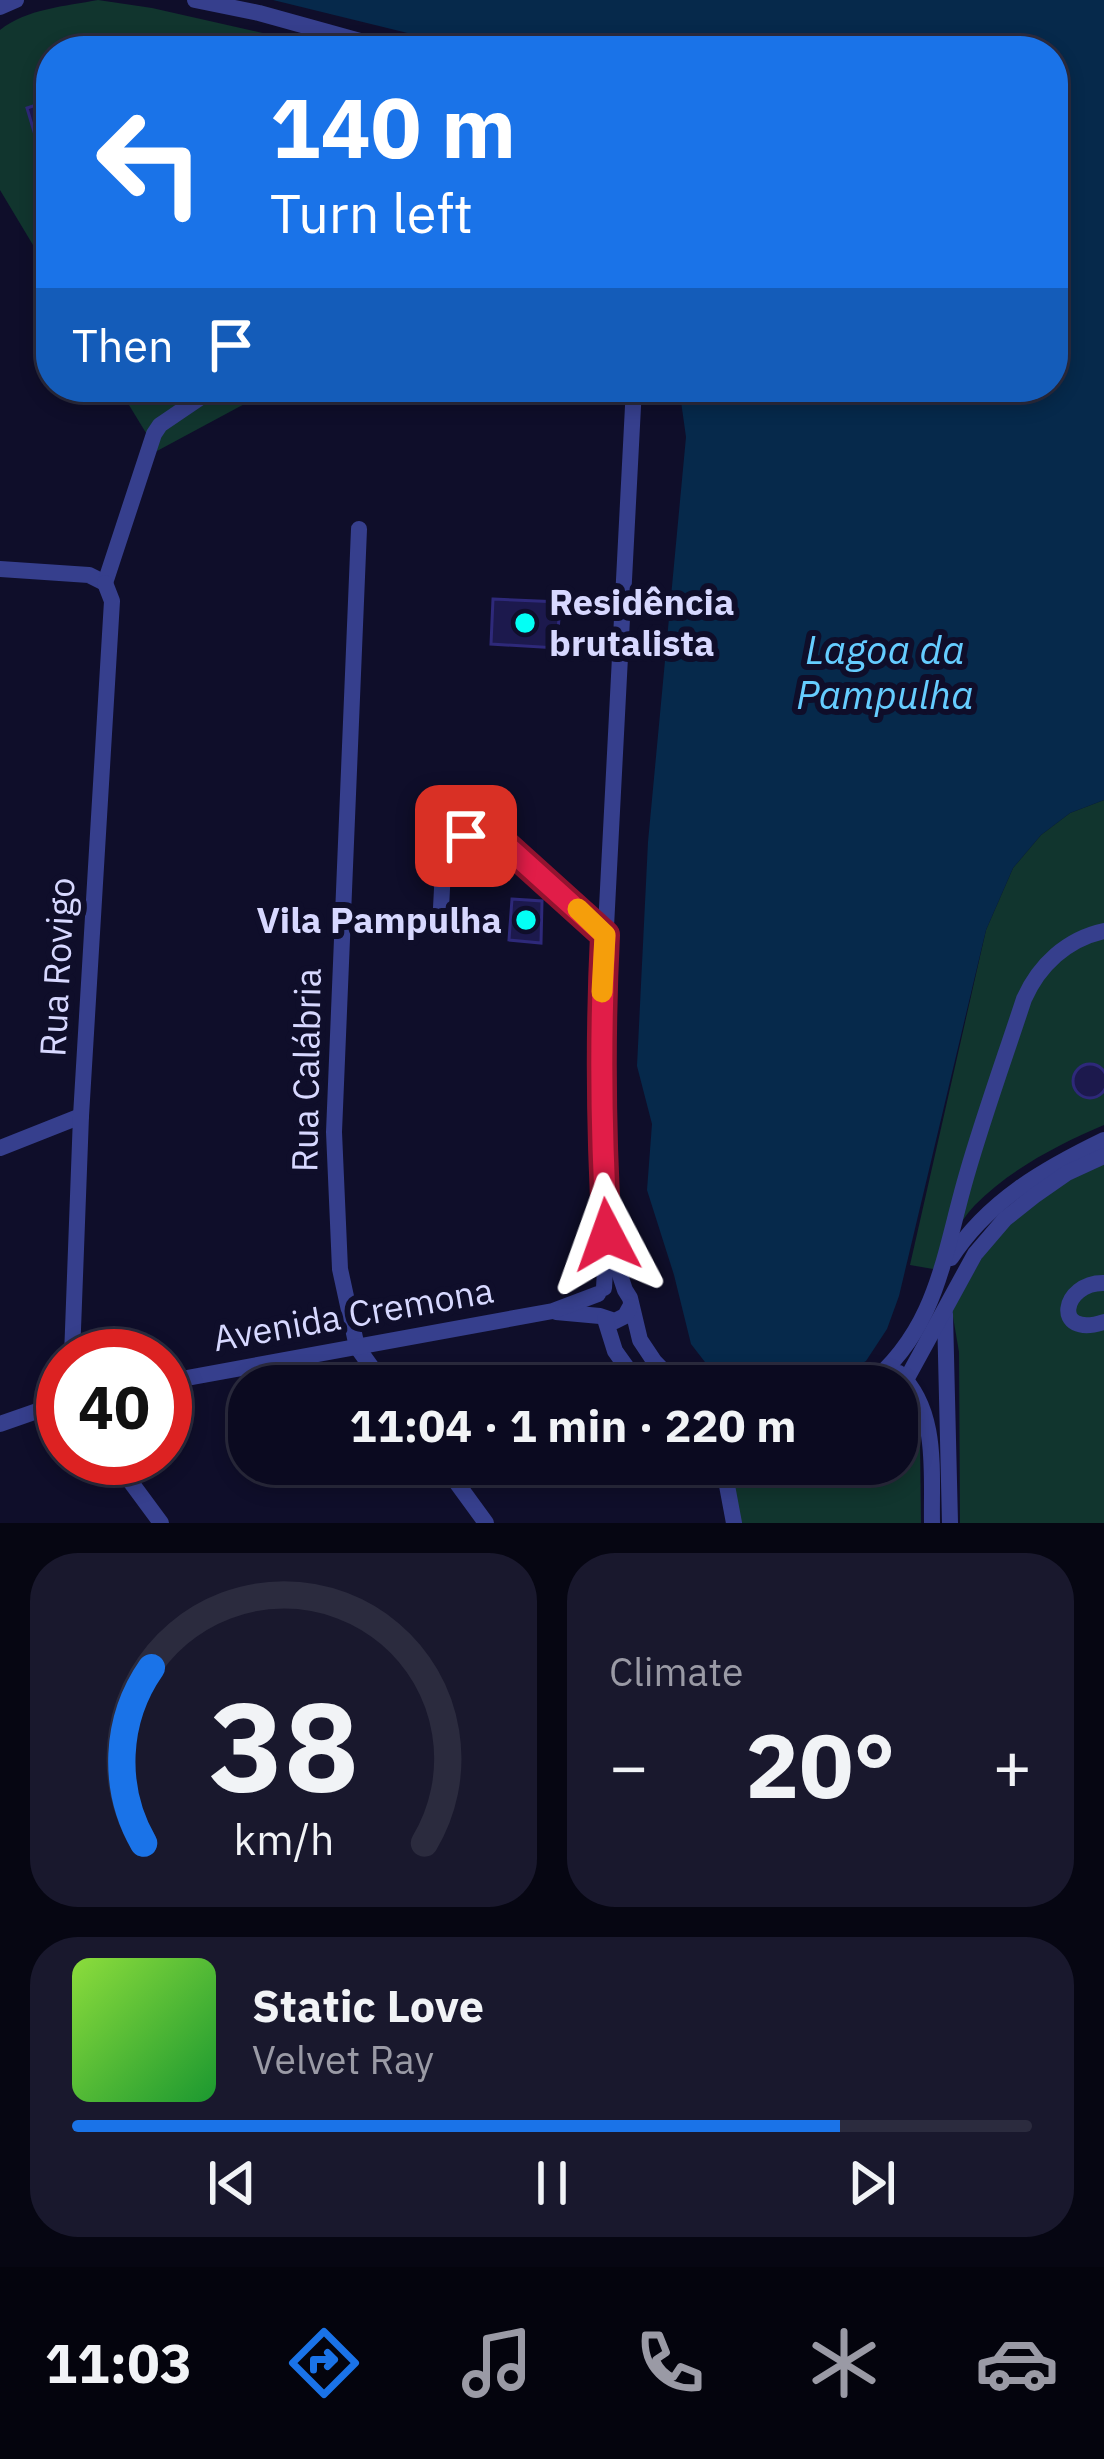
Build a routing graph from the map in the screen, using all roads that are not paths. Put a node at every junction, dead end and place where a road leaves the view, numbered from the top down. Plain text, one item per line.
1 (16, 0) edge
2 (195, 0) edge
3 (0, 7) edge
4 (342, 36) edge
5 (194, 402) edge
6 (633, 402) edge
7 (359, 529) dead end
8 (0, 569) edge
9 (105, 583) junction
10 (440, 908) dead end
11 (1104, 931) edge
12 (605, 935) junction
13 (81, 1116) junction
14 (1104, 1141) edge
15 (0, 1148) edge
16 (1104, 1156) edge
17 (607, 1235) junction
18 (940, 1274) junction
19 (1104, 1282) edge
20 (601, 1291) junction
21 (627, 1298) junction
22 (553, 1311) junction
23 (945, 1313) junction
24 (603, 1318) junction
25 (1104, 1322) edge
26 (73, 1329) edge
27 (357, 1348) junction
28 (900, 1355) junction
29 (370, 1365) edge
30 (625, 1365) edge
31 (658, 1365) edge
32 (889, 1365) edge
33 (897, 1365) edge
34 (918, 1366) edge
35 (948, 1374) junction
36 (192, 1377) edge
37 (918, 1390) edge
38 (918, 1410) edge
39 (36, 1411) edge
40 (0, 1424) edge
41 (133, 1485) edge
42 (459, 1485) edge
43 (727, 1485) edge
44 (941, 1501) junction
45 (161, 1523) edge
46 (487, 1523) edge
47 (734, 1523) edge
48 (932, 1523) edge
49 (950, 1523) edge

1 - 3 street
2 - 4 street
5 - 9 street
6 - 12 street
7 - 27 street, Rua Calábria
8 - 9 street
9 - 13 street, Rua Rovigo
10 - 12 street
11 - 18 street
12 - 17 street
13 - 15 street
13 - 26 street, Rua Rovigo
14 - 18 street
16 - 23 street
17 - 20 street
17 - 21 street
18 - 28 street
19 - 25 street
20 - 21 street
20 - 22 street, Avenida Cremona
20 - 24 street
21 - 24 street
21 - 31 street
22 - 24 street, Avenida Cremona
22 - 27 street, Avenida Cremona
23 - 34 street
23 - 35 street
24 - 30 street
27 - 29 street, Rua Calábria
27 - 36 street, Avenida Cremona
28 - 32 street
28 - 33 street
35 - 37 street
35 - 44 street
38 - 44 street
39 - 40 street
41 - 45 street
42 - 46 street
43 - 47 street
44 - 48 street
44 - 49 street

